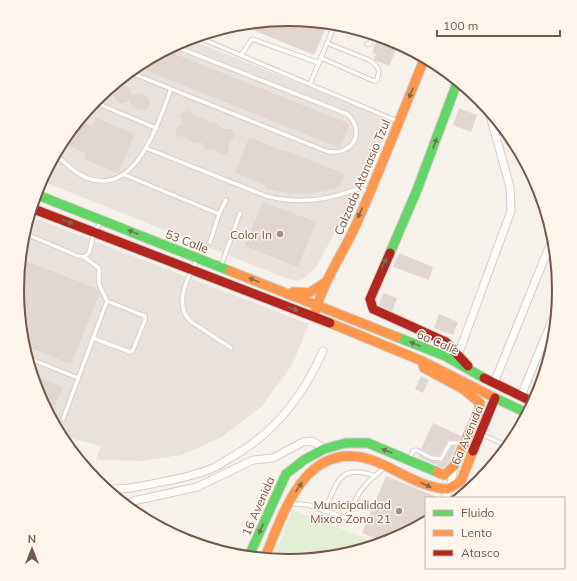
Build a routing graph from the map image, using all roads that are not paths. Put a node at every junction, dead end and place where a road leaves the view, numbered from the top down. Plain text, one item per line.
1 (333, 30) edge
2 (371, 39) edge
3 (204, 40) edge
4 (327, 43) junction
5 (367, 44) dead end
6 (181, 49) edge
7 (241, 55) junction
8 (321, 58) junction
9 (423, 62) edge
10 (319, 63) junction
11 (136, 75) edge
12 (310, 84) junction
13 (456, 86) edge
14 (171, 89) junction
15 (100, 104) edge
16 (399, 121) junction
17 (493, 124) edge
18 (156, 128) junction
19 (146, 148) junction
20 (59, 157) edge
21 (125, 175) junction
22 (369, 193) junction
23 (41, 196) edge
24 (226, 200) dead end
25 (37, 210) edge
26 (240, 213) dead end
27 (220, 214) junction
28 (102, 220) junction
29 (94, 232) junction
30 (30, 235) edge
31 (210, 242) dead end
32 (549, 247) edge
33 (84, 256) junction
34 (198, 258) junction
35 (221, 267) junction
36 (192, 270) junction
37 (327, 280) junction
38 (273, 287) junction
39 (107, 301) junction
40 (317, 305) junction
41 (329, 310) joint
42 (315, 318) junction
43 (325, 321) joint
44 (551, 323) edge
45 (93, 338) junction
46 (544, 340) junction
47 (548, 342) edge
48 (231, 348) dead end
49 (323, 351) dead end
50 (458, 355) junction
51 (33, 360) edge
52 (422, 361) junction
53 (475, 373) junction
54 (78, 378) junction
55 (484, 378) junction
56 (494, 383) junction
57 (521, 396) junction
58 (495, 398) junction
59 (529, 400) edge
60 (524, 411) edge
61 (63, 419) dead end
62 (481, 434) junction
63 (464, 443) junction
64 (503, 444) edge
65 (325, 449) junction
66 (408, 460) junction
67 (386, 467) junction
68 (451, 469) junction
69 (375, 476) junction
70 (112, 488) edge
71 (450, 489) junction
72 (446, 497) edge
73 (131, 503) edge
74 (289, 503) junction
75 (324, 511) junction
76 (251, 552) edge
77 (267, 554) edge

1 - 4 lane
2 - 5 lane
3 - 7 lane
4 - 8 lane
4 - 8 lane
6 - 14 lane
7 - 10 lane
7 - 12 lane
8 - 10 lane
9 -> 16 main road, Calzada Atanasio Tzul
10 - 12 lane
11 - 14 lane
12 - 16 lane
50 -> 13 main road
14 - 18 lane
15 - 18 lane
16 - 22 main road, Calzada Atanasio Tzul
17 - 50 street
18 - 19 lane
19 - 21 lane
19 - 22 lane
20 - 21 lane
21 - 27 lane
22 -> 37 main road, Calzada Atanasio Tzul
23 - 28 main road, 53 Calle
24 - 27 lane
25 -> 29 main road, 53 Calle
26 - 35 lane
27 - 31 lane
28 - 29 lane
34 -> 28 main road, 53 Calle
29 - 33 lane
29 - 36 main road, 53 Calle
30 - 33 lane
32 - 56 street
33 - 39 lane
34 - 35 main road, 53 Calle
34 - 36 lane
38 -> 35 main road, 53 Calle
36 -> 42 main road, 53 Calle
36 - 48 lane
37 - 38 main road
37 - 40 main road, Calzada Atanasio Tzul
38 - 40 main road, 53 Calle
39 - 45 lane
39 - 45 lane
40 - 41 main road, 53 Calle
40 - 42 main road, Calzada Atanasio Tzul
53 -> 41 main road, 6a Calle
42 - 43 main road, 53 Calle
43 - 52 main road, 6a Calle
44 - 46 street
45 - 54 lane
46 - 47 street
46 - 57 street
49 - 70 street
50 - 53 main road
51 - 54 lane
52 - 58 main road, 6a Calle
52 - 63 main road, 6a Avenida
53 - 55 main road, 6a Calle
54 - 61 lane
55 - 56 main road, 6a Calle
55 - 58 main road, 6a Avenida
56 - 57 main road, 6a Calle
57 - 59 main road, 6a Calle
58 - 60 main road, 6a Calle
58 - 62 main road, 6a Avenida
62 - 64 lane
62 - 71 main road, 6a Avenida
63 - 66 lane
63 - 68 main road, 6a Avenida
66 -> 65 main road, 16 Avenida
65 - 73 street
65 -> 76 main road, 16 Avenida
66 - 68 main road, 16 Avenida
67 - 69 lane
67 -> 71 main road
74 -> 67 main road
68 - 71 street
69 - 75 lane
69 - 75 lane
71 - 72 street
74 - 75 lane
74 - 77 main road

